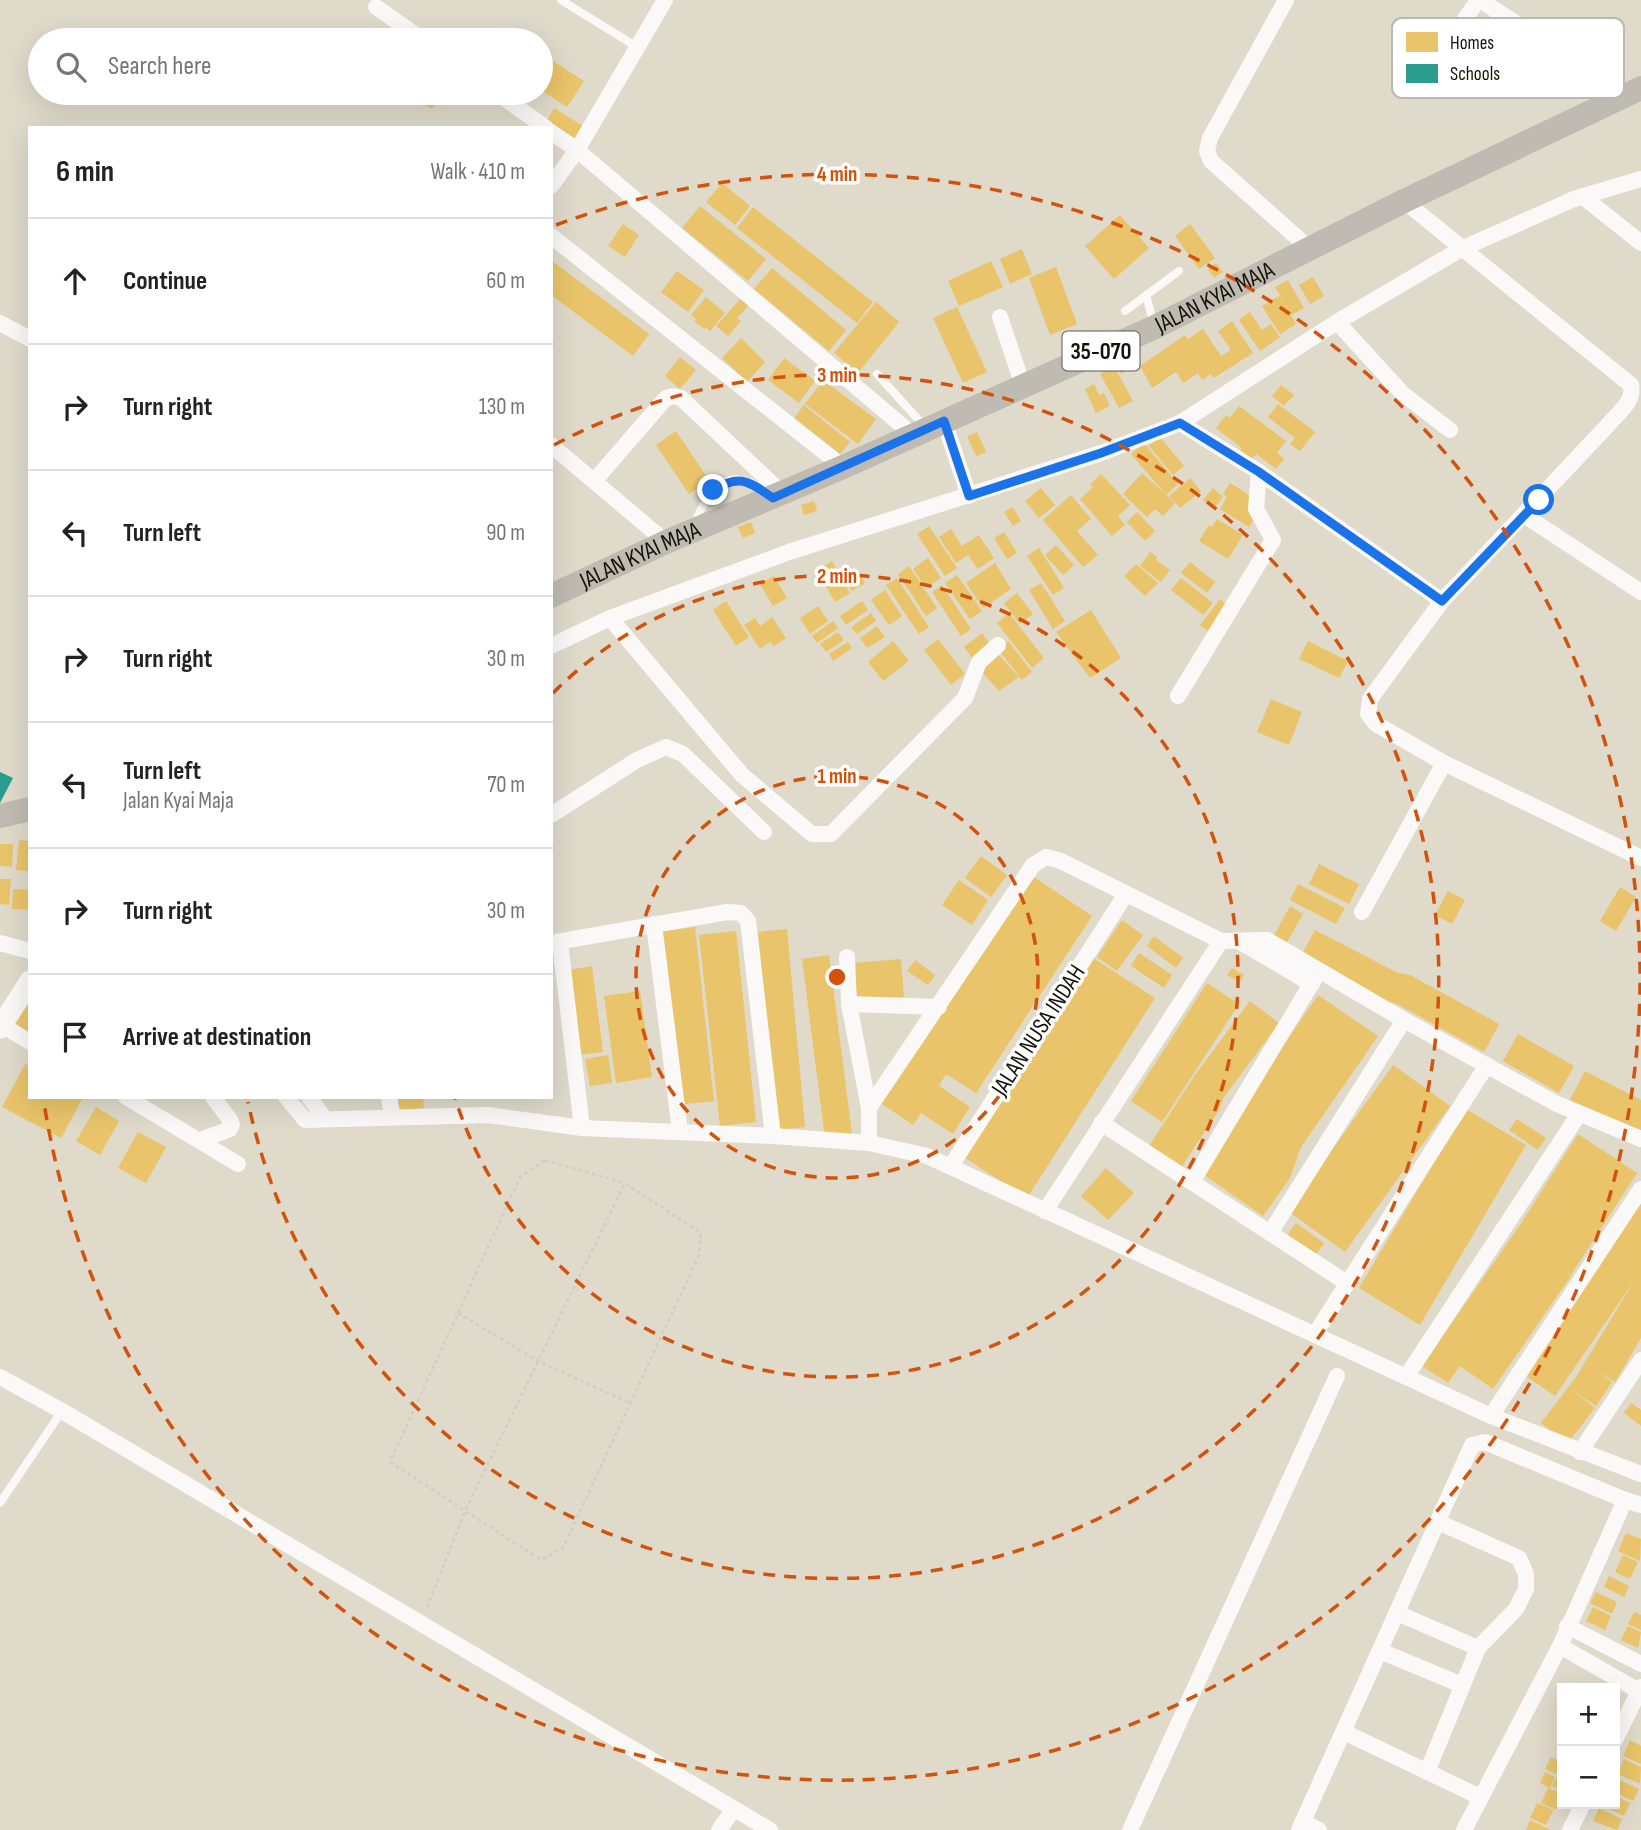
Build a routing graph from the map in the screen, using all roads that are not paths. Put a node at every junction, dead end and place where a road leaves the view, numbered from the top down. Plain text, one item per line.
1 (561, 0) edge
2 (665, 0) edge
3 (1286, 0) edge
4 (1479, 0) edge
5 (376, 6) dead end
6 (1466, 18) edge
7 (1507, 18) edge
8 (407, 28) edge
9 (637, 47) junction
10 (1641, 88) edge
11 (1624, 96) edge
12 (1608, 98) edge
13 (1621, 98) edge
14 (1613, 102) junction
15 (514, 105) edge
16 (543, 126) edge
17 (553, 133) edge
18 (577, 150) junction
19 (1641, 179) edge
20 (553, 183) edge
21 (1582, 196) junction
22 (1404, 201) junction
23 (553, 238) edge
24 (1641, 243) edge
25 (1455, 244) junction
26 (1310, 249) junction
27 (1178, 271) dead end
28 (1146, 295) junction
29 (1125, 311) dead end
30 (1000, 317) dead end
31 (1337, 322) junction
32 (0, 323) edge
33 (1154, 327) junction
34 (28, 338) edge
35 (877, 374) dead end
36 (1023, 386) junction
37 (1635, 405) edge
38 (1180, 423) junction
39 (928, 429) junction
40 (1450, 430) dead end
41 (553, 447) edge
42 (843, 467) junction
43 (1259, 472) junction
44 (595, 480) junction
45 (964, 480) junction
46 (778, 496) junction
47 (1524, 515) junction
48 (666, 542) junction
49 (1641, 592) edge
50 (553, 595) edge
51 (1442, 601) junction
52 (610, 618) junction
53 (553, 645) edge
54 (998, 645) dead end
55 (1178, 696) dead end
56 (1444, 763) junction
57 (28, 809) edge
58 (553, 814) edge
59 (0, 816) edge
60 (764, 832) dead end
61 (1641, 858) edge
62 (1126, 894) junction
63 (1362, 912) dead end
64 (654, 924) junction
65 (1229, 940) junction
66 (0, 943) edge
67 (556, 943) edge
68 (28, 950) edge
69 (846, 957) dead end
70 (1315, 977) junction
71 (28, 984) edge
72 (849, 1004) junction
73 (939, 1007) junction
74 (1404, 1020) junction
75 (1, 1027) edge
76 (28, 1041) edge
77 (1487, 1065) junction
78 (129, 1099) edge
79 (214, 1099) edge
80 (288, 1099) edge
81 (310, 1099) edge
82 (389, 1099) edge
83 (486, 1099) edge
84 (869, 1108) junction
85 (1579, 1114) junction
86 (488, 1115) junction
87 (392, 1116) junction
88 (325, 1119) junction
89 (1101, 1123) junction
90 (582, 1128) junction
91 (680, 1132) junction
92 (773, 1136) junction
93 (1641, 1139) edge
94 (201, 1140) junction
95 (869, 1143) junction
96 (238, 1164) dead end
97 (951, 1166) junction
98 (1192, 1182) junction
99 (1641, 1189) edge
100 (1045, 1210) junction
101 (1270, 1233) junction
102 (1347, 1283) junction
103 (1315, 1334) junction
104 (1641, 1360) edge
105 (1337, 1376) dead end
106 (0, 1377) edge
107 (1406, 1377) junction
108 (62, 1411) junction
109 (1491, 1416) junction
110 (1580, 1452) junction
111 (1641, 1474) edge
112 (0, 1503) edge
113 (1633, 1503) edge
114 (1438, 1521) junction
115 (1397, 1613) junction
116 (1567, 1626) junction
117 (1560, 1646) junction
118 (1478, 1648) junction
119 (1380, 1651) junction
120 (1641, 1664) edge
121 (1462, 1685) junction
122 (1640, 1689) edge
123 (1625, 1719) junction
124 (1641, 1726) edge
125 (1620, 1730) edge
126 (1344, 1732) junction
127 (1427, 1772) junction
128 (1480, 1797) junction
129 (1580, 1809) edge
130 (733, 1810) junction
131 (1301, 1826) edge
132 (719, 1830) edge
133 (770, 1830) edge
134 (1130, 1830) edge
135 (1319, 1830) edge
136 (1464, 1830) edge
137 (1570, 1830) edge

1 - 9 lane
2 - 9 street
3 - 26 street
4 - 6 street
4 - 7 street
5 - 8 street
9 - 18 street
10 - 11 main road, JALAN KYAI MAJA / 35-070
12 - 14 street
13 - 14 main road, JALAN KYAI MAJA / 35-070
14 - 22 main road, JALAN KYAI MAJA / 35-070
15 - 16 street
17 - 18 street
18 - 20 street
18 - 39 street
19 - 21 street
21 - 24 street
21 - 25 street
22 - 25 street
22 - 26 main road, JALAN KYAI MAJA / 35-070
23 - 42 street
25 - 31 street
25 - 37 street
26 - 33 main road, JALAN KYAI MAJA / 35-070
27 - 28 lane
28 - 29 lane
28 - 33 lane
30 - 36 street
31 - 38 street
31 - 40 street
32 - 34 street
33 - 36 main road, JALAN KYAI MAJA / 35-070
35 - 39 lane
36 - 39 main road, JALAN KYAI MAJA / 35-070
37 - 47 street
38 - 43 street
38 - 45 street
39 - 42 main road, JALAN KYAI MAJA / 35-070
39 - 45 street
41 - 44 street
42 - 46 main road, JALAN KYAI MAJA / 35-070
43 - 51 street
43 - 55 street
44 - 46 street
44 - 48 street
45 - 52 street
46 - 48 main road, JALAN KYAI MAJA / 35-070
47 - 49 street
47 - 51 street
48 - 50 main road, JALAN KYAI MAJA / 35-070
51 - 56 street
52 - 53 street
52 - 54 street
56 - 61 street
56 - 63 street
57 - 59 main road
58 - 60 street
62 - 65 street
62 - 73 street
62 - 97 street, JALAN NUSA INDAH
64 - 67 street
64 - 91 street
64 - 92 street
65 - 70 street
65 - 89 street
66 - 68 street
67 - 90 street
69 - 72 street
70 - 74 street
70 - 98 street
71 - 75 main road
72 - 73 street
72 - 84 street
73 - 84 street
74 - 77 street
74 - 101 street
75 - 76 street
77 - 85 street
77 - 102 street
78 - 94 street
79 - 94 street
80 - 88 street
81 - 88 street
82 - 87 street
83 - 86 street
84 - 95 street
85 - 93 street
85 - 107 street
86 - 87 street
86 - 90 street
87 - 88 street
89 - 98 street
89 - 100 street
90 - 91 street
91 - 92 street
92 - 95 street
94 - 96 street
95 - 97 street
97 - 100 street
98 - 101 street
99 - 109 street
100 - 103 street
101 - 102 street
102 - 103 street
103 - 107 street
104 - 110 street
105 - 134 street
106 - 108 street
107 - 109 street
108 - 112 lane
108 - 130 street
109 - 110 street
110 - 111 street
113 - 114 street
113 - 116 street
114 - 115 street
114 - 118 street
115 - 118 street
115 - 119 street
116 - 117 street
116 - 120 street
117 - 122 street
117 - 128 street
118 - 121 street
119 - 121 street
119 - 126 street
121 - 127 street
122 - 123 street
123 - 124 street
123 - 125 street
126 - 127 street
126 - 131 street
127 - 128 street
128 - 136 street
129 - 137 street
130 - 132 street
130 - 133 street
131 - 135 street

